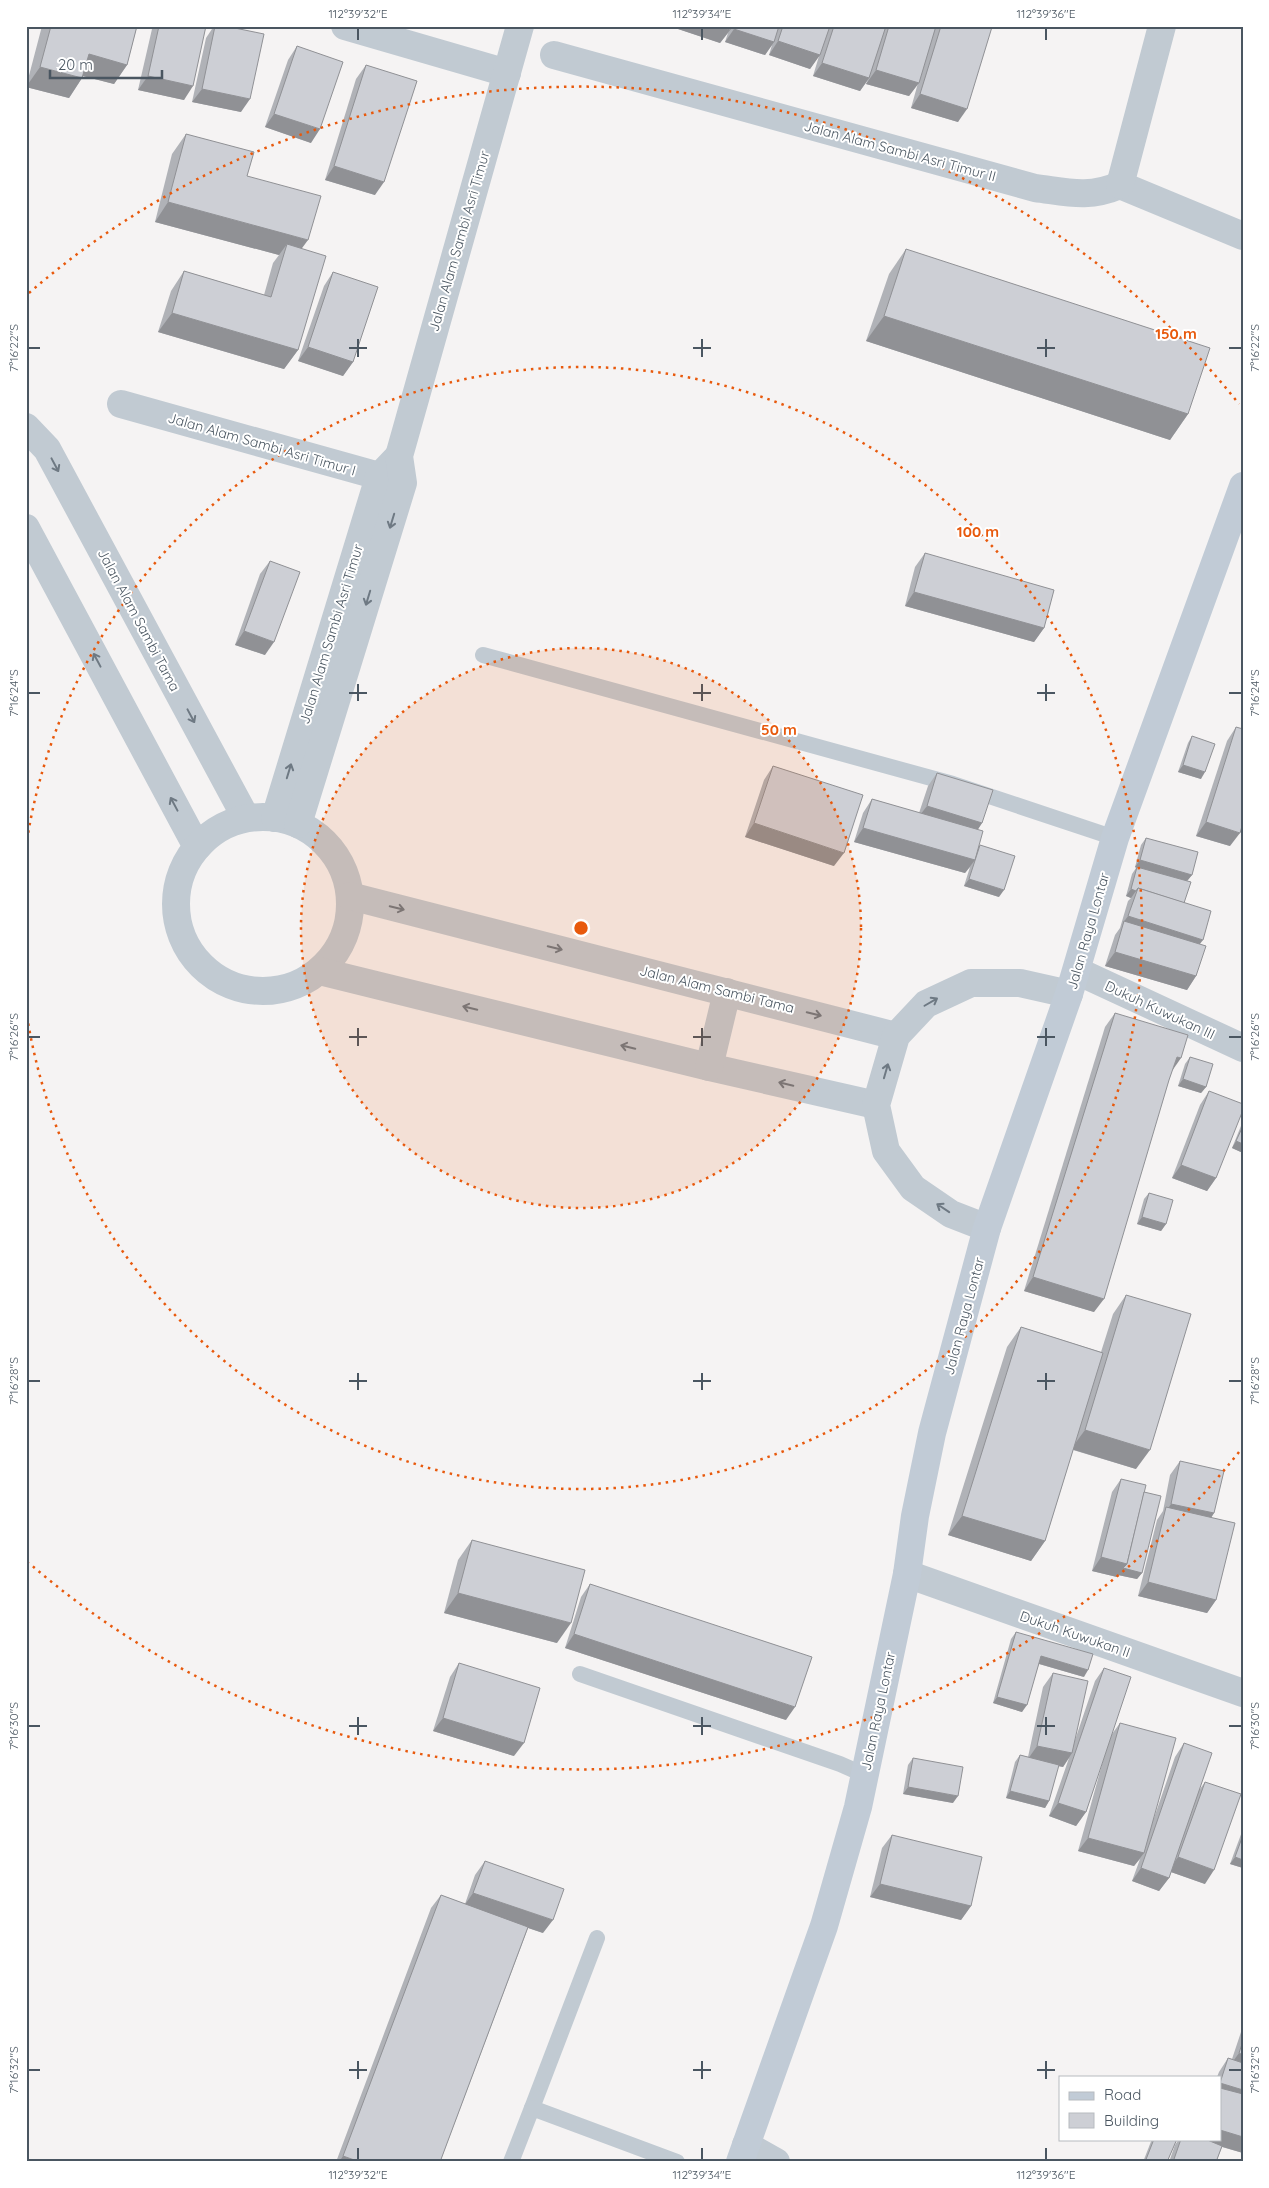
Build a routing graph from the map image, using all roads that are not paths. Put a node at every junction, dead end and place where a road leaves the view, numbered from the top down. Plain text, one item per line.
1 (345, 26) edge
2 (520, 26) edge
3 (1162, 26) edge
4 (554, 54) dead end
5 (507, 72) junction
6 (1120, 185) junction
7 (1243, 236) edge
8 (121, 404) dead end
9 (26, 426) edge
10 (391, 480) junction
11 (1243, 486) edge
12 (26, 528) edge
13 (483, 655) dead end
14 (246, 818) junction
15 (286, 821) junction
16 (1115, 838) junction
17 (197, 847) junction
18 (350, 896) junction
19 (319, 971) junction
20 (1073, 983) junction
21 (727, 992) junction
22 (896, 1036) junction
23 (1243, 1048) edge
24 (709, 1067) junction
25 (876, 1105) junction
26 (987, 1228) junction
27 (907, 1574) junction
28 (580, 1674) dead end
29 (1243, 1693) edge
30 (864, 1775) junction
31 (597, 1938) dead end
32 (532, 2108) junction
33 (743, 2153) edge
34 (511, 2162) edge
35 (677, 2162) edge
36 (776, 2162) edge

1 - 5 street
2 - 5 street, Jalan Alam Sambi Asri Timur
3 - 6 street
4 - 6 street, Jalan Alam Sambi Asri Timur II
5 - 10 street, Jalan Alam Sambi Asri Timur
6 - 7 street
8 - 10 street, Jalan Alam Sambi Asri Timur I
9 -> 14 street, Jalan Alam Sambi Tama
10 - 15 street, Jalan Alam Sambi Asri Timur
11 - 16 street, Jalan Raya Lontar
17 -> 12 street
13 - 16 lane
14 - 15 street
14 - 17 street
15 - 18 street
16 - 20 street, Jalan Raya Lontar
17 - 19 street
18 - 19 street
18 -> 21 street, Jalan Alam Sambi Tama
24 -> 19 street
22 -> 20 street
20 - 23 street, Dukuh Kuwukan III
20 - 26 street, Jalan Raya Lontar
21 -> 22 street, Jalan Alam Sambi Tama
21 - 24 street
25 -> 22 street
25 -> 24 street
26 -> 25 street
26 - 27 street, Jalan Raya Lontar
27 - 29 street, Dukuh Kuwukan II
27 - 30 street, Jalan Raya Lontar
28 - 30 lane
30 - 33 street, Jalan Raya Lontar
31 - 32 lane
32 - 34 lane
32 - 35 lane
33 - 36 street

